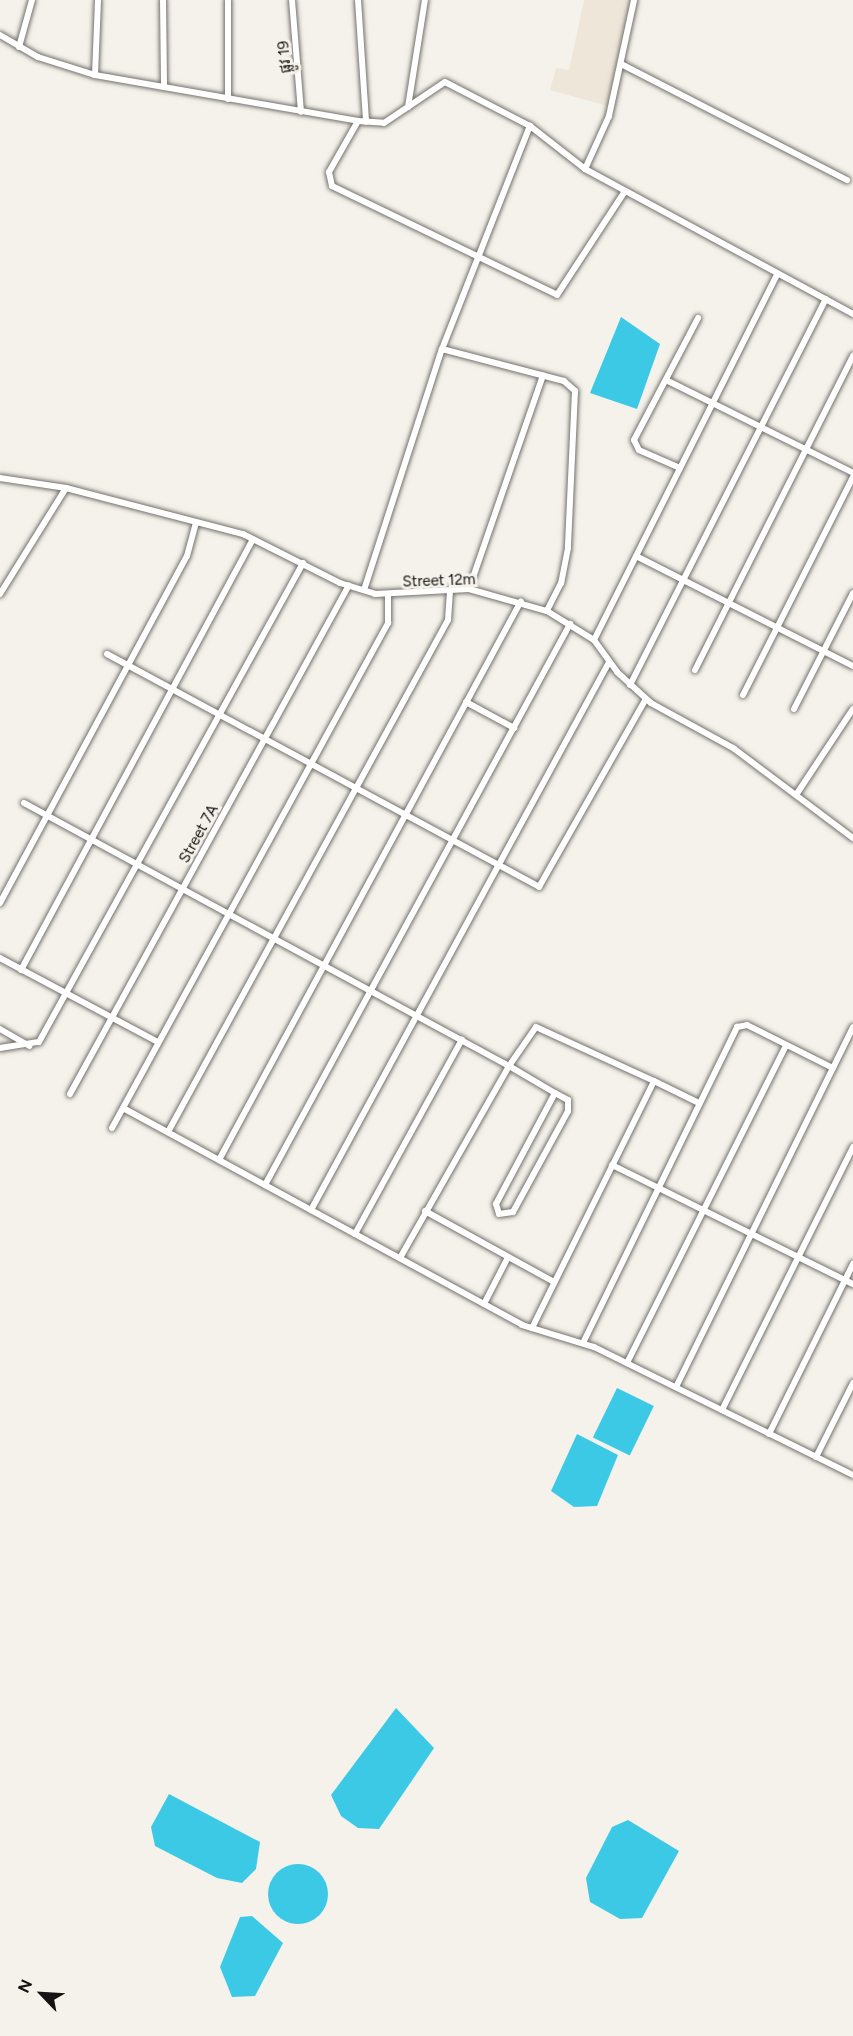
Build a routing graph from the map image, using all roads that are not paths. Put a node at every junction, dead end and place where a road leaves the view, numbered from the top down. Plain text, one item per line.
1 (32, 0) edge
2 (98, 0) edge
3 (163, 0) edge
4 (228, 0) edge
5 (292, 0) edge
6 (358, 0) edge
7 (424, 0) edge
8 (634, 0) edge
9 (0, 35) edge
10 (19, 47) junction
11 (623, 65) junction
12 (95, 75) junction
13 (164, 87) junction
14 (228, 99) junction
15 (408, 107) junction
16 (301, 112) junction
17 (358, 121) junction
18 (366, 122) junction
19 (530, 126) junction
20 (585, 169) junction
21 (847, 180) dead end
22 (625, 191) junction
23 (480, 258) junction
24 (777, 274) junction
25 (826, 299) junction
26 (853, 314) edge
27 (698, 318) dead end
28 (442, 349) junction
29 (853, 356) edge
30 (543, 375) junction
31 (666, 380) junction
32 (713, 403) junction
33 (761, 427) junction
34 (806, 450) junction
35 (680, 468) junction
36 (853, 475) edge
37 (0, 478) edge
38 (66, 488) junction
39 (195, 523) junction
40 (253, 538) junction
41 (636, 556) junction
42 (303, 563) junction
43 (683, 580) junction
44 (349, 585) junction
45 (469, 589) junction
46 (364, 590) junction
47 (450, 591) junction
48 (853, 593) edge
49 (0, 594) edge
50 (388, 596) junction
51 (521, 601) junction
52 (729, 603) junction
53 (547, 611) junction
54 (570, 624) junction
55 (777, 627) junction
56 (594, 640) junction
57 (824, 651) junction
58 (107, 654) dead end
59 (609, 662) junction
60 (128, 666) junction
61 (853, 666) edge
62 (695, 670) dead end
63 (630, 685) junction
64 (172, 689) junction
65 (743, 695) dead end
66 (646, 699) junction
67 (466, 702) junction
68 (794, 709) dead end
69 (852, 711) edge
70 (219, 714) junction
71 (514, 728) junction
72 (265, 739) junction
73 (311, 764) junction
74 (356, 788) junction
75 (796, 795) junction
76 (24, 802) dead end
77 (406, 814) junction
78 (48, 815) junction
79 (853, 838) edge
80 (92, 839) junction
81 (453, 840) junction
82 (137, 864) junction
83 (499, 864) junction
84 (183, 888) junction
85 (0, 903) edge
86 (229, 913) junction
87 (274, 938) junction
88 (0, 958) edge
89 (324, 964) junction
90 (21, 970) junction
91 (371, 990) junction
92 (66, 993) junction
93 (417, 1015) junction
94 (112, 1018) junction
95 (0, 1029) edge
96 (852, 1032) edge
97 (462, 1039) junction
98 (158, 1042) junction
99 (30, 1046) junction
100 (786, 1046) junction
101 (0, 1048) edge
102 (509, 1066) junction
103 (832, 1068) junction
104 (654, 1081) junction
105 (555, 1093) junction
106 (70, 1094) dead end
107 (699, 1103) junction
108 (123, 1108) junction
109 (112, 1128) dead end
110 (168, 1132) junction
111 (853, 1147) edge
112 (219, 1160) junction
113 (612, 1165) junction
114 (265, 1185) junction
115 (658, 1188) junction
116 (311, 1210) junction
117 (704, 1210) junction
118 (425, 1211) junction
119 (355, 1234) junction
120 (752, 1234) junction
121 (508, 1257) junction
122 (798, 1257) junction
123 (400, 1258) junction
124 (853, 1264) edge
125 (845, 1280) junction
126 (554, 1282) junction
127 (853, 1284) edge
128 (484, 1304) junction
129 (532, 1328) junction
130 (583, 1343) junction
131 (627, 1363) junction
132 (853, 1383) edge
133 (676, 1387) junction
134 (722, 1410) junction
135 (769, 1434) junction
136 (816, 1457) junction
137 (853, 1475) edge

1 - 10 street
2 - 12 street
3 - 13 street
4 - 14 street
5 - 16 street, ផ្លូវ 19
6 - 18 street
7 - 15 street
8 - 11 street
9 - 10 street
10 - 12 street
11 - 20 street
11 - 21 street
12 - 13 street
13 - 14 street
14 - 16 street
15 - 18 street
15 - 19 street
16 - 17 street
17 - 18 street
17 - 23 street
19 - 20 street
19 - 23 street
20 - 22 street
22 - 23 street
22 - 24 street
23 - 28 street
24 - 25 street
24 - 32 street
25 - 26 street
25 - 33 street
27 - 31 street
28 - 30 street
28 - 46 street
29 - 34 street
30 - 45 street
30 - 53 street
31 - 32 street
31 - 35 street
32 - 33 street
32 - 35 street
33 - 34 street
33 - 43 street
34 - 36 street
34 - 52 street
35 - 41 street
36 - 55 street
37 - 38 street, Street 12m
38 - 39 street, Street 12m
38 - 49 street
39 - 40 street, Street 12m
39 - 60 street
40 - 42 street, Street 12m
40 - 64 street
41 - 43 street
41 - 56 street
42 - 44 street, Street 12m
42 - 70 street
43 - 52 street
43 - 63 street
44 - 46 street, Street 12m
44 - 72 street, Street 7A
45 - 47 street, Street 12m
45 - 51 street, Street 12m
46 - 50 street, Street 12m
47 - 50 street, Street 12m
47 - 74 street
48 - 57 street
50 - 73 street
51 - 53 street, Street 12m
51 - 67 street
52 - 55 street
52 - 62 street
53 - 54 street, Street 12m
54 - 56 street, Street 12m
54 - 71 street
55 - 57 street
55 - 65 street
56 - 59 street, Street 12m
57 - 61 street
57 - 68 street
58 - 60 street
59 - 63 street, Street 12m
59 - 83 street
60 - 64 street
60 - 78 street
63 - 66 street, Street 12m
64 - 70 street
64 - 80 street
66 - 75 street, Street 12m
66 - 83 street
67 - 71 street
67 - 77 street
69 - 75 street
70 - 72 street
70 - 82 street
71 - 81 street
72 - 73 street
72 - 84 street, Street 7A
73 - 74 street
73 - 86 street
74 - 77 street
74 - 87 street
75 - 79 street, Street 12m
76 - 78 street
77 - 81 street
77 - 89 street
78 - 80 street
78 - 85 street
80 - 82 street
80 - 90 street
81 - 83 street
81 - 91 street
82 - 84 street
82 - 92 street
83 - 93 street
84 - 86 street
84 - 94 street, Street 7A
86 - 87 street
86 - 98 street
87 - 89 street
87 - 110 street
88 - 90 street
89 - 91 street
89 - 112 street
90 - 92 street
91 - 93 street
91 - 114 street
92 - 94 street
92 - 99 street
93 - 97 street
93 - 116 street
94 - 98 street
94 - 106 street, Street 7A
95 - 99 street
96 - 103 street
97 - 102 street
97 - 119 street
98 - 108 street
99 - 101 street
100 - 103 street
100 - 107 street
100 - 117 street
102 - 104 street
102 - 105 street
102 - 118 street
103 - 120 street
104 - 107 street
104 - 113 street
105 - 105 street
107 - 115 street
108 - 109 street
108 - 110 street
110 - 112 street
111 - 122 street
112 - 114 street
113 - 115 street
113 - 126 street
114 - 116 street
115 - 117 street
115 - 130 street
116 - 119 street
117 - 120 street
117 - 131 street
118 - 121 street
118 - 123 street
119 - 123 street
120 - 122 street
120 - 133 street
121 - 126 street
121 - 128 street
122 - 125 street
122 - 134 street
123 - 128 street
124 - 125 street
125 - 127 street
125 - 135 street
126 - 129 street
128 - 129 street
129 - 130 street
130 - 131 street
131 - 133 street
132 - 136 street
133 - 134 street
134 - 135 street
135 - 136 street
136 - 137 street

